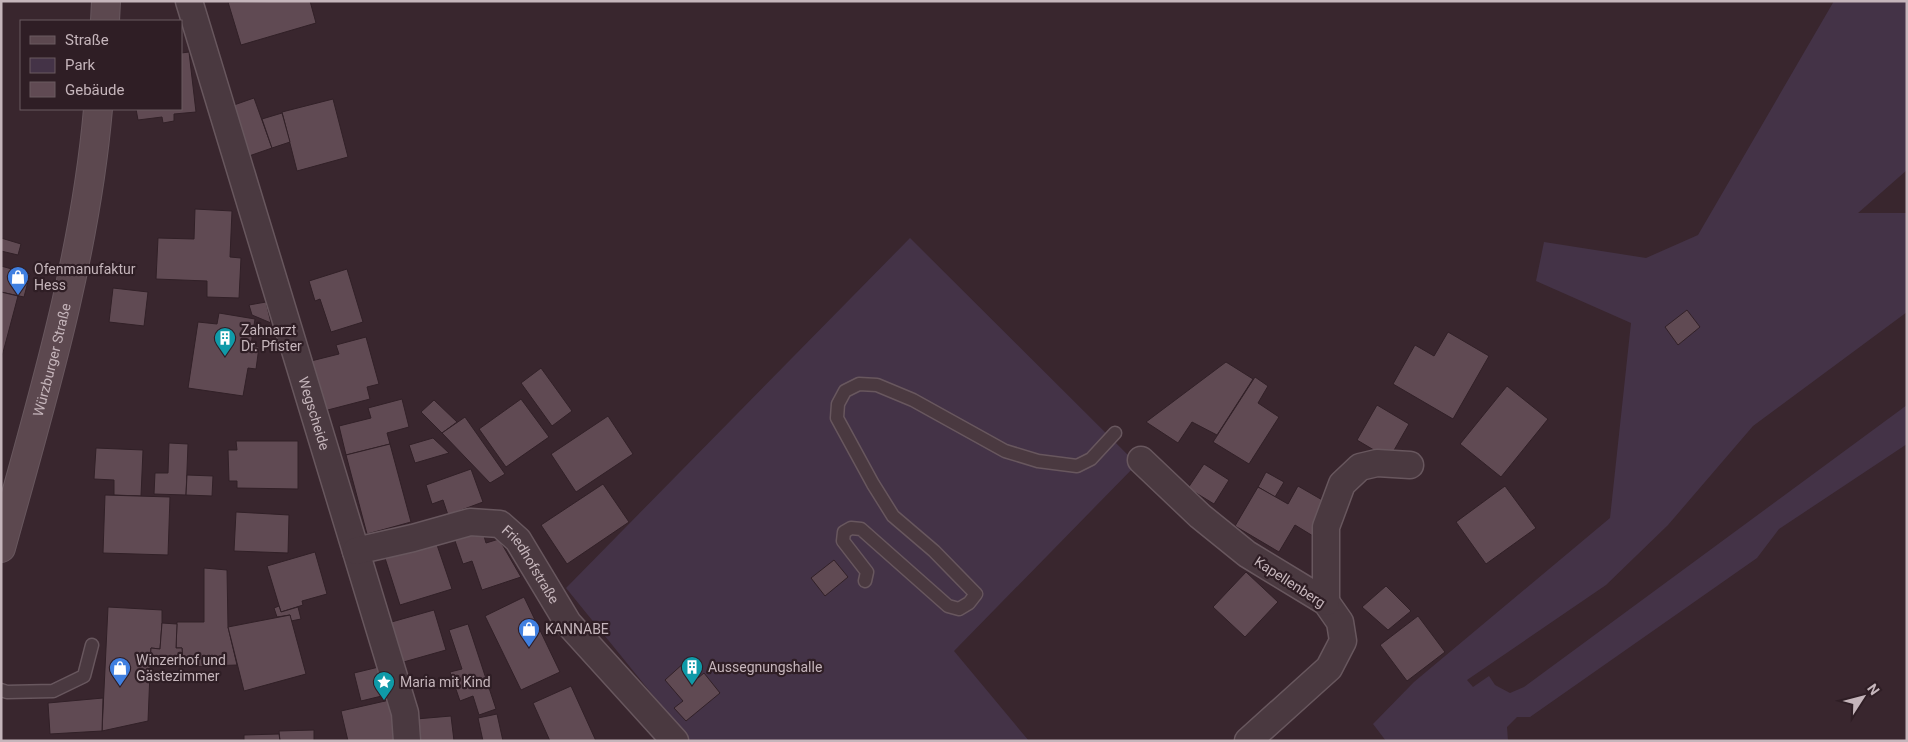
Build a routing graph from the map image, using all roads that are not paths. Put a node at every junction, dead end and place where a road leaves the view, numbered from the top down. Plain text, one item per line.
1 (106, 1) edge
2 (189, 1) edge
3 (105, 20) edge
4 (98, 110) edge
5 (1115, 433) dead end
6 (1141, 460) dead end
7 (1410, 465) dead end
8 (1, 548) edge
9 (356, 551) junction
10 (865, 580) dead end
11 (1326, 602) junction
12 (92, 645) dead end
13 (1, 690) edge
14 (407, 741) edge
15 (674, 741) edge
16 (1248, 741) edge

1 - 3 street
2 - 9 street, Wegscheide
4 - 8 street, Würzburger Straße
5 - 10 lane
6 - 11 street, Kapellenberg
7 - 11 street
9 - 14 street, Wegscheide
9 - 15 street, Friedhofstraße
11 - 16 street, Kapellenberg
12 - 13 lane

